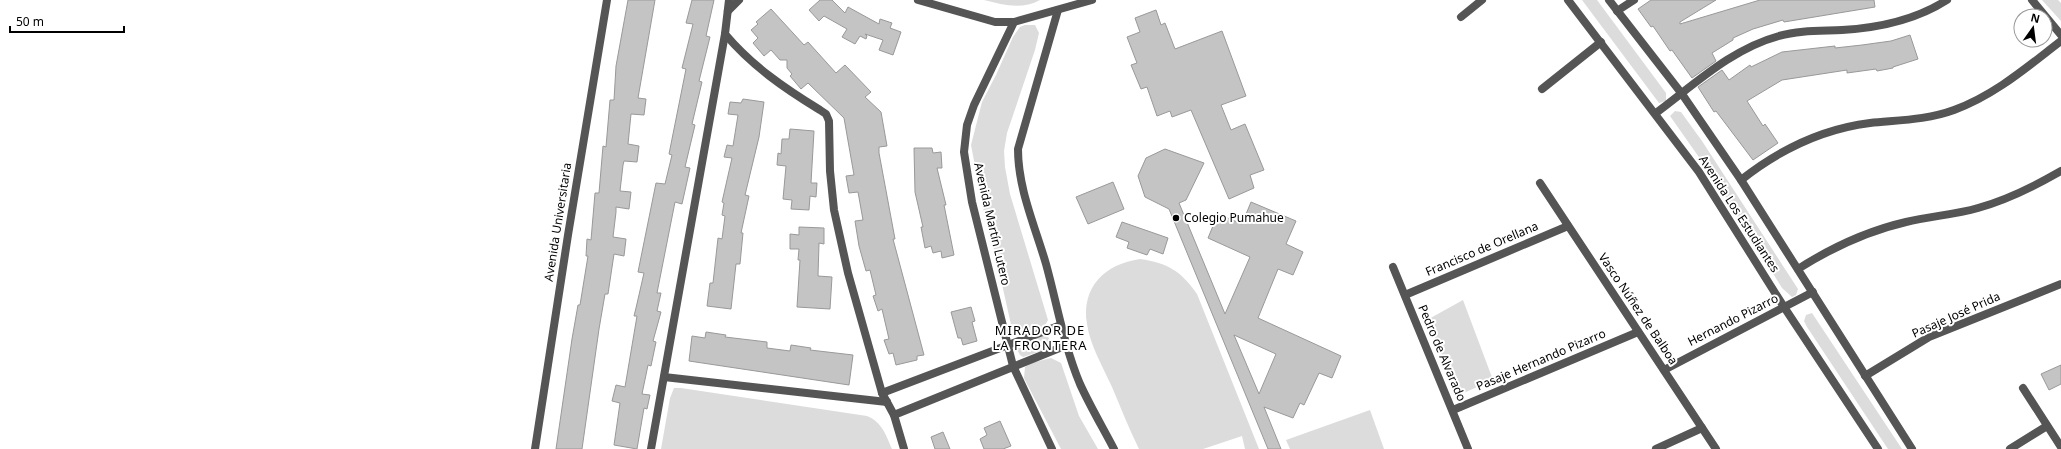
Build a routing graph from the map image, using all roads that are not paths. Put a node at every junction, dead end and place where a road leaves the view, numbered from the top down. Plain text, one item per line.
1 (607, 0) edge
2 (729, 0) edge
3 (739, 0) edge
4 (918, 0) edge
5 (1092, 0) edge
6 (1482, 0) edge
7 (1568, 0) edge
8 (1609, 0) edge
9 (1634, 0) edge
10 (1946, 0) edge
11 (2032, 0) edge
12 (1058, 10) junction
13 (728, 11) junction
14 (1617, 11) junction
15 (1461, 17) dead end
16 (1014, 22) junction
17 (725, 34) junction
18 (2061, 35) edge
19 (2061, 41) edge
20 (1601, 42) junction
21 (1542, 89) dead end
22 (1682, 94) junction
23 (1656, 113) junction
24 (2061, 171) edge
25 (1741, 180) junction
26 (1540, 183) dead end
27 (1568, 226) junction
28 (1393, 267) dead end
29 (1798, 269) junction
30 (2061, 284) edge
31 (1813, 292) junction
32 (1405, 295) junction
33 (1784, 307) junction
34 (1060, 325) junction
35 (1638, 332) junction
36 (1008, 344) junction
37 (1067, 345) junction
38 (1013, 366) junction
39 (1664, 370) junction
40 (1865, 376) junction
41 (664, 378) junction
42 (2023, 388) dead end
43 (882, 393) junction
44 (886, 402) junction
45 (1453, 410) junction
46 (894, 415) junction
47 (2047, 426) junction
48 (1702, 428) junction
49 (2061, 448) edge
50 (536, 449) edge
51 (651, 449) edge
52 (904, 449) edge
53 (1052, 449) edge
54 (1114, 449) edge
55 (1468, 449) edge
56 (1656, 449) edge
57 (1716, 449) edge
58 (1878, 449) edge
59 (1912, 449) edge
60 (2010, 449) edge

1 - 50 street, Avenida Universitaria
2 - 13 street
3 - 13 street
4 - 16 street
5 - 12 street
6 - 15 street
7 - 20 street, Avenida Los Estudiantes
8 - 14 street, Avenida Los Estudiantes
9 - 14 street
10 - 22 street
11 - 18 street
12 - 16 street
12 - 34 street
13 - 17 street
14 - 22 street, Avenida Los Estudiantes
16 - 36 street, Avenida Martín Lutero
17 - 41 street
17 - 43 street
19 - 25 street
20 - 21 street
20 - 23 street, Avenida Los Estudiantes
22 - 23 street
22 - 25 street, Avenida Los Estudiantes
23 - 33 street, Avenida Los Estudiantes
24 - 29 street
25 - 29 street, Avenida Los Estudiantes
26 - 27 street, Vasco Núñez de Balboa
27 - 32 street, Francisco de Orellana
27 - 35 street, Vasco Núñez de Balboa
28 - 32 street, Pedro de Alvarado
29 - 31 street, Avenida Los Estudiantes
30 - 40 street, Pasaje José Prida
31 - 33 street, Hernando Pizarro
31 - 40 street, Avenida Los Estudiantes
32 - 45 street, Pedro de Alvarado
33 - 39 street, Hernando Pizarro
33 - 58 street, Avenida Los Estudiantes
34 - 36 street
34 - 37 street
35 - 39 street, Vasco Núñez de Balboa
35 - 45 street, Pasaje Hernando Pizarro
36 - 38 street, Avenida Martín Lutero
36 - 43 street
37 - 38 street
37 - 54 street
38 - 46 street
38 - 53 street, Avenida Martín Lutero
39 - 48 street, Vasco Núñez de Balboa
40 - 59 street, Avenida Los Estudiantes
41 - 44 street
41 - 51 street
42 - 47 street
43 - 44 street
44 - 46 street
45 - 55 street, Pedro de Alvarado
46 - 52 street
47 - 49 street
47 - 60 street
48 - 56 street
48 - 57 street, Vasco Núñez de Balboa

